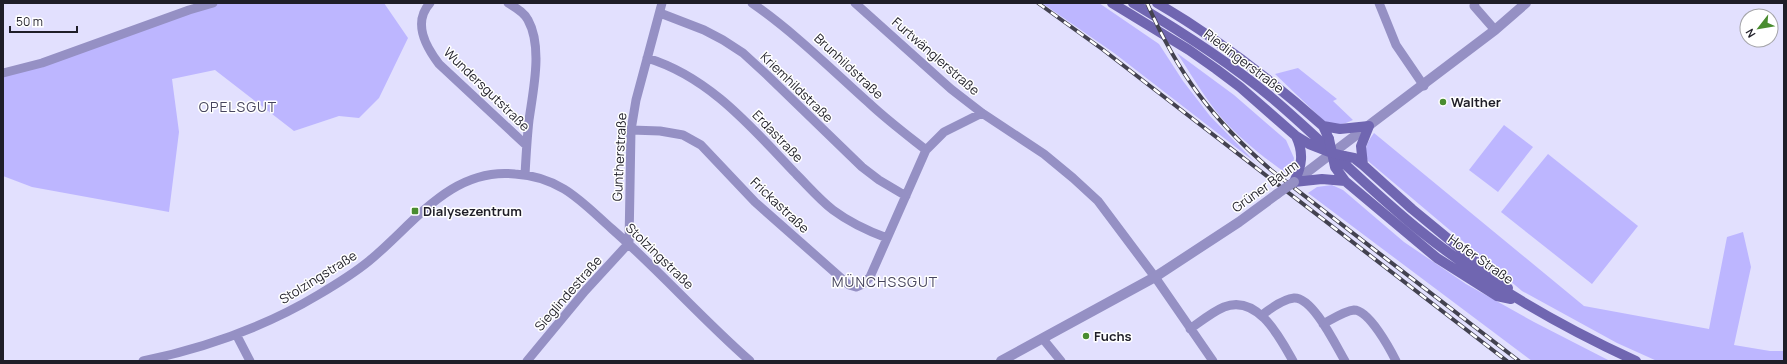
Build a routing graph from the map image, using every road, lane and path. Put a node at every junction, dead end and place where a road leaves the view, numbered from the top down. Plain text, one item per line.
1 (213, 3) edge
2 (508, 3) edge
3 (662, 3) edge
4 (752, 3) edge
5 (855, 3) edge
6 (1112, 3) edge
7 (1134, 3) edge
8 (1157, 3) edge
9 (1379, 3) edge
10 (1475, 3) edge
11 (1526, 3) edge
12 (428, 5) edge
13 (660, 13) junction
14 (1495, 30) junction
15 (647, 58) junction
16 (3, 73) edge
17 (1424, 86) junction
18 (982, 113) junction
19 (1323, 126) junction
20 (1369, 126) junction
21 (631, 130) junction
22 (1296, 136) junction
23 (526, 145) junction
24 (926, 150) junction
25 (1334, 153) junction
26 (1363, 164) junction
27 (525, 175) junction
28 (1345, 181) junction
29 (1294, 182) junction
30 (906, 196) junction
31 (887, 238) junction
32 (629, 244) junction
33 (1155, 277) junction
34 (1522, 302) junction
35 (1262, 315) junction
36 (1322, 324) junction
37 (1190, 329) junction
38 (237, 336) junction
39 (1043, 339) junction
40 (143, 361) edge
41 (250, 361) edge
42 (527, 361) edge
43 (750, 361) edge
44 (1001, 361) edge
45 (1061, 361) edge
46 (1213, 361) edge
47 (1293, 361) edge
48 (1345, 361) edge
49 (1396, 361) edge
50 (1636, 361) edge

1 - 16 street
2 - 23 street, Wundersgutstraße
3 - 13 street, Guntherstraße
4 - 24 street, Brunhildstraße
5 - 18 street, Furtwänglerstraße
6 - 22 main road
7 - 25 main road, Riedingerstraße
8 - 19 main road
9 - 17 street
10 - 14 street
11 - 14 street, Grüner Baum
12 - 23 street, Wundersgutstraße
13 - 15 street, Guntherstraße
13 - 30 street, Kriemhildstraße
14 - 17 street, Grüner Baum
15 - 21 street, Guntherstraße
15 - 31 street, Erdastraße
17 - 20 street, Grüner Baum
18 - 24 street, Furtwänglerstraße
18 - 33 street, Furtwänglerstraße
19 - 20 main road
19 - 25 main road, bridge
20 - 25 street, Grüner Baum
20 - 26 main road
21 - 31 street, Frickastraße
21 - 32 street, Guntherstraße
22 - 25 main road
22 - 29 main road
23 - 27 street, Wundersgutstraße
24 - 30 street, Furtwänglerstraße
25 - 26 main road
25 - 28 main road
25 - 29 street, Grüner Baum
25 - 34 main road, Hofer Straße
26 - 34 main road
27 - 32 street, Stolzingstraße
27 - 38 street, Stolzingstraße
28 - 29 main road
28 - 34 main road
29 - 33 street, Grüner Baum, bridge
30 - 31 street, Furtwänglerstraße
32 - 42 street, Sieglindestraße
32 - 43 street, Stolzingstraße
33 - 37 street, Furtwänglerstraße
33 - 39 street, Grüner Baum
34 - 50 main road, Hofer Straße
35 - 36 street
35 - 37 street
35 - 47 street
36 - 48 street
36 - 49 street
37 - 46 street, Furtwänglerstraße
38 - 40 street, Stolzingstraße
38 - 41 street
39 - 44 street, Grüner Baum
39 - 45 street

